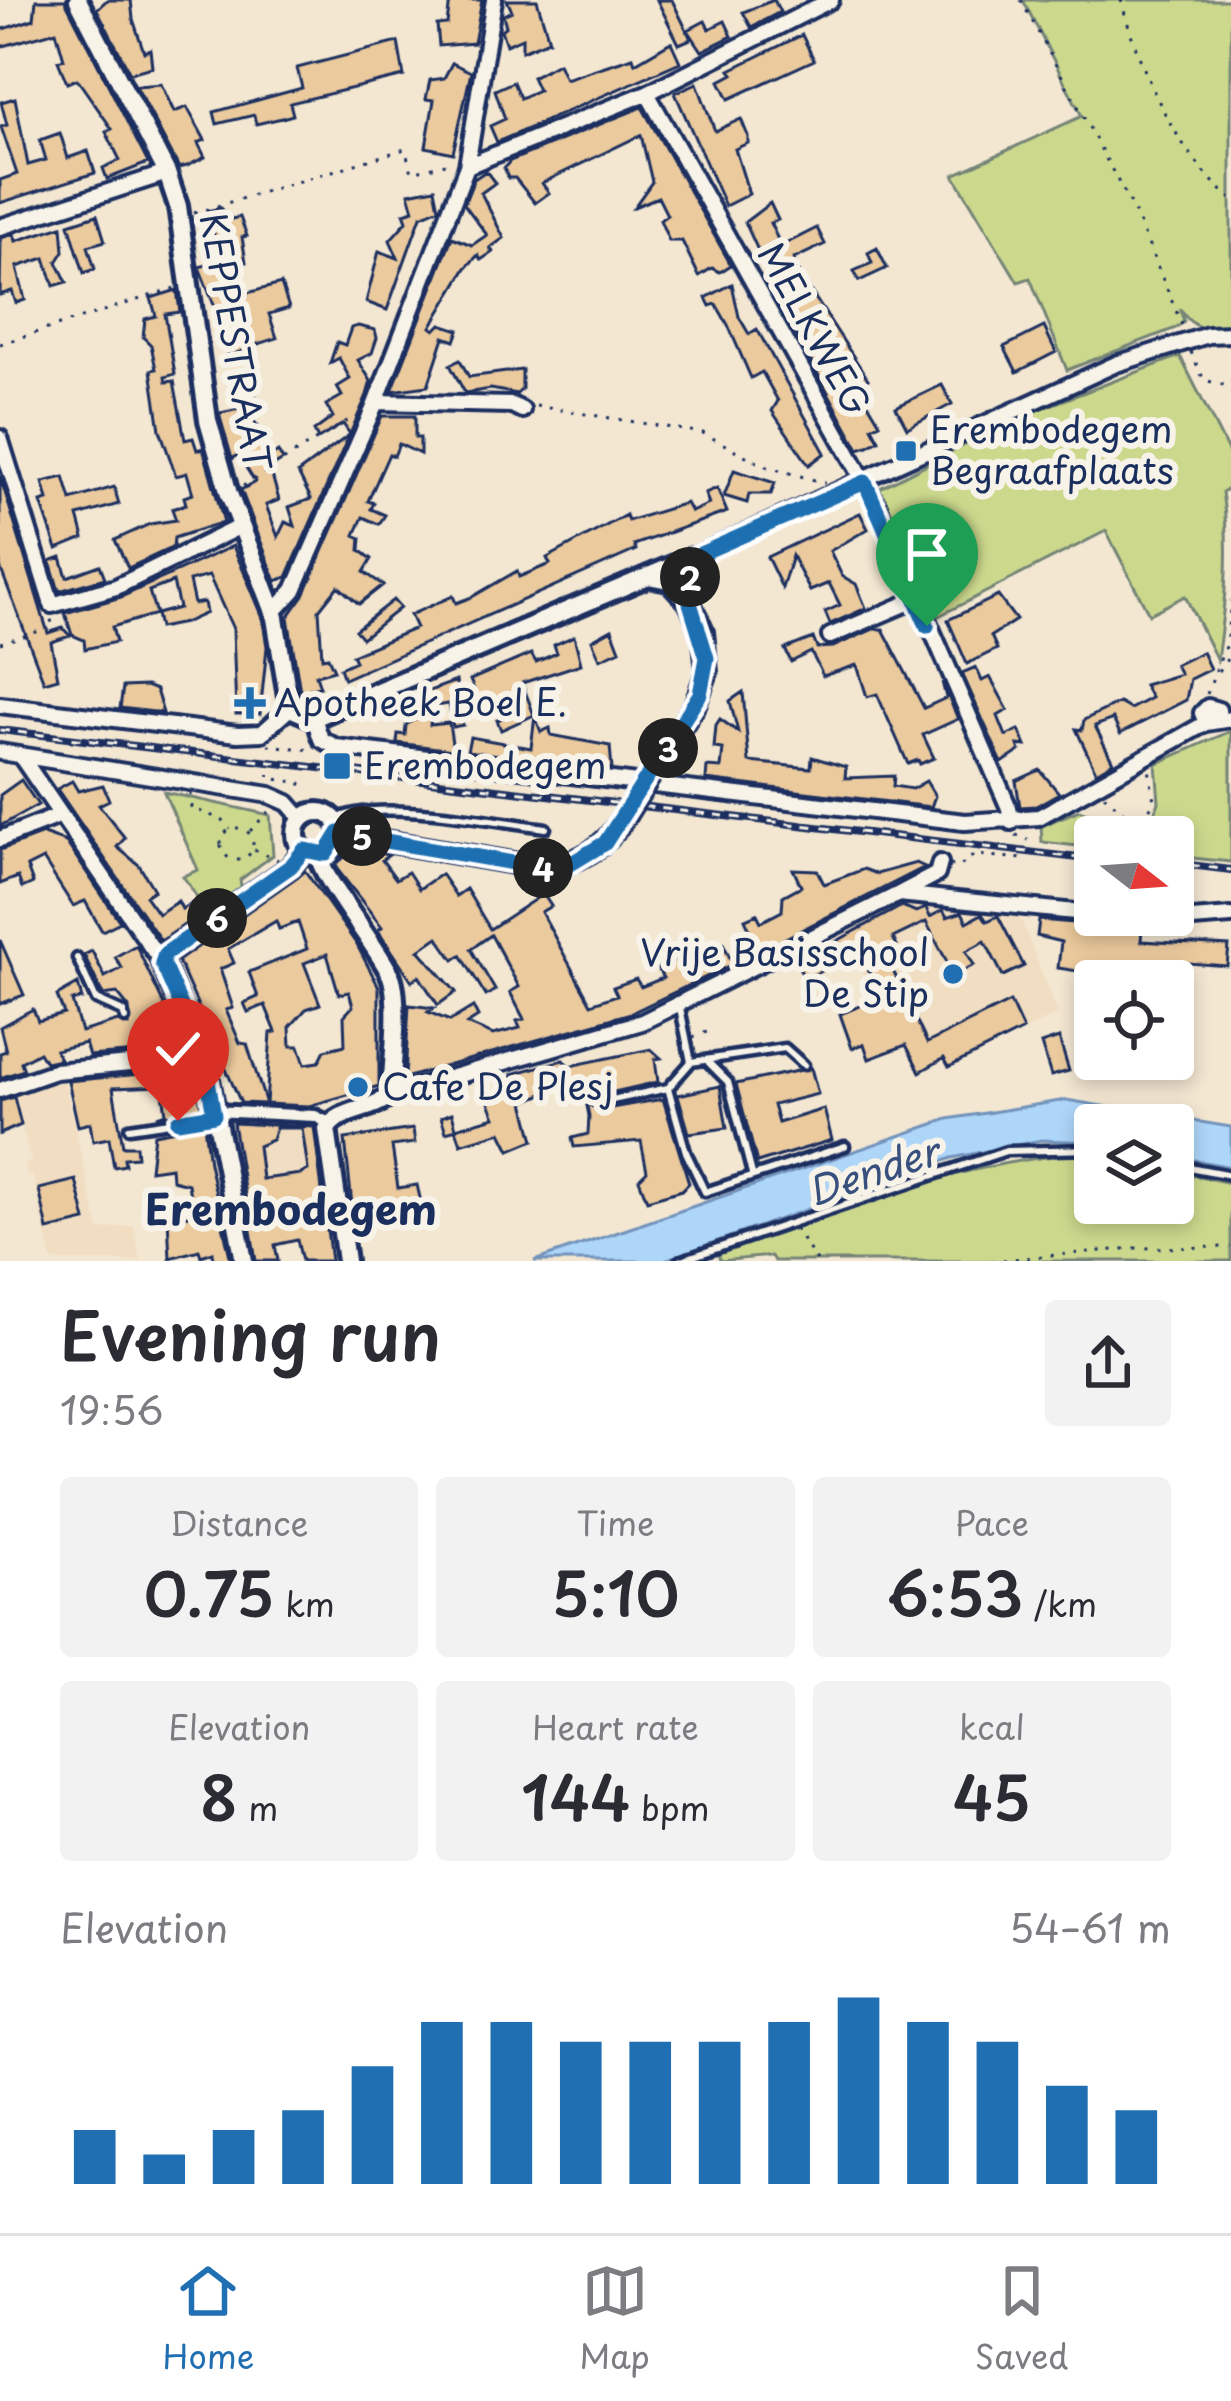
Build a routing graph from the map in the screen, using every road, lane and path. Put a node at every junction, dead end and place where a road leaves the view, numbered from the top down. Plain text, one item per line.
1 (78, 0) edge
2 (494, 0) edge
3 (831, 0) edge
4 (1022, 0) edge
5 (1120, 0) edge
6 (647, 93) junction
7 (467, 162) junction
8 (167, 173) junction
9 (1231, 199) edge
10 (180, 217) junction
11 (0, 227) edge
12 (188, 284) junction
13 (1231, 334) edge
14 (1187, 341) junction
15 (0, 344) edge
16 (1231, 387) edge
17 (376, 402) junction
18 (517, 407) joint
19 (368, 420) junction
20 (0, 438) edge
21 (858, 485) junction
22 (229, 494) junction
23 (241, 526) junction
24 (691, 558) junction
25 (648, 576) junction
26 (917, 599) junction
27 (1231, 601) edge
28 (49, 602) junction
29 (690, 603) junction
30 (274, 612) junction
31 (830, 636) dead end
32 (0, 643) edge
33 (1231, 654) edge
34 (1213, 677) junction
35 (0, 705) edge
36 (290, 708) junction
37 (314, 718) junction
38 (1213, 723) edge
39 (253, 734) junction
40 (316, 751) dead end
41 (0, 752) edge
42 (22, 758) junction
43 (1145, 759) junction
44 (269, 774) dead end
45 (191, 785) junction
46 (1091, 789) junction
47 (284, 801) junction
48 (58, 816) junction
49 (302, 819) junction
50 (1011, 822) junction
51 (337, 827) junction
52 (546, 828) dead end
53 (230, 829) junction
54 (248, 832) junction
55 (0, 839) edge
56 (253, 849) junction
57 (311, 853) junction
58 (1025, 859) dead end
59 (940, 863) joint
60 (285, 871) junction
61 (899, 894) junction
62 (1074, 912) edge
63 (1231, 916) edge
64 (1194, 919) edge
65 (77, 958) dead end
66 (162, 963) junction
67 (679, 1004) junction
68 (125, 1019) dead end
69 (711, 1030) dead end
70 (686, 1040) junction
71 (204, 1057) junction
72 (691, 1062) junction
73 (709, 1064) junction
74 (804, 1065) dead end
75 (668, 1088) junction
76 (0, 1090) edge
77 (391, 1095) junction
78 (598, 1103) dead end
79 (214, 1113) junction
80 (329, 1123) junction
81 (129, 1128) dead end
82 (845, 1146) dead end
83 (1074, 1149) edge
84 (1194, 1168) edge
85 (752, 1174) junction
86 (1231, 1175) edge
87 (792, 1222) junction
88 (1231, 1247) edge
89 (244, 1261) edge
90 (346, 1261) edge
91 (680, 1261) edge
92 (817, 1261) edge
93 (991, 1261) edge

1 - 8 street, KEPPESTRAAT
2 - 7 street
3 - 6 street
4 - 14 path
5 - 9 path
6 - 7 street
6 - 21 street, MELKWEG
7 - 10 path
7 - 17 street
8 - 10 street, KEPPESTRAAT
8 - 11 street
10 - 12 street, KEPPESTRAAT
12 - 15 path
12 - 22 street, KEPPESTRAAT
13 - 14 street
14 - 16 path
14 - 21 street
17 - 18 street
17 - 19 street
18 - 21 path
19 - 22 path
19 - 30 street
20 - 28 street
21 - 24 street
21 - 26 street, MELKWEG
22 - 23 street, KEPPESTRAAT
23 - 28 street
23 - 30 street, KEPPESTRAAT
24 - 25 street
24 - 29 street
25 - 29 street
25 - 37 street
26 - 31 street
26 - 50 street, MELKWEG
27 - 34 path
28 - 32 path
29 - 51 street, bridge
30 - 36 street, KEPPESTRAAT
33 - 34 path
34 - 38 path
35 - 39 street
36 - 37 street
36 - 39 street
37 - 50 street
38 - 43 street
39 - 40 path
41 - 42 street
42 - 45 street
42 - 48 street
43 - 46 street
43 - 46 path
44 - 47 path
45 - 47 street
45 - 53 path
46 - 50 street
47 - 49 street
47 - 54 path
48 - 55 street
48 - 66 street
49 - 51 street
49 - 57 street
51 - 52 lane
51 - 57 street
53 - 54 path
53 - 56 path
54 - 56 path
56 - 60 path
57 - 60 street
57 - 77 street
58 - 59 path
59 - 61 street
60 - 66 street
61 - 62 street
61 - 67 street
63 - 64 street
65 - 68 lane
66 - 71 street
67 - 70 lane
67 - 77 street
69 - 70 path
70 - 72 lane
71 - 76 street
71 - 79 street
72 - 73 lane
72 - 75 lane
73 - 74 lane
73 - 85 lane
75 - 78 lane
75 - 85 lane
77 - 80 street
79 - 80 street
79 - 81 lane
79 - 89 street
80 - 90 street
82 - 85 lane
83 - 87 lane
84 - 86 lane
87 - 91 lane
87 - 92 path
88 - 93 path

